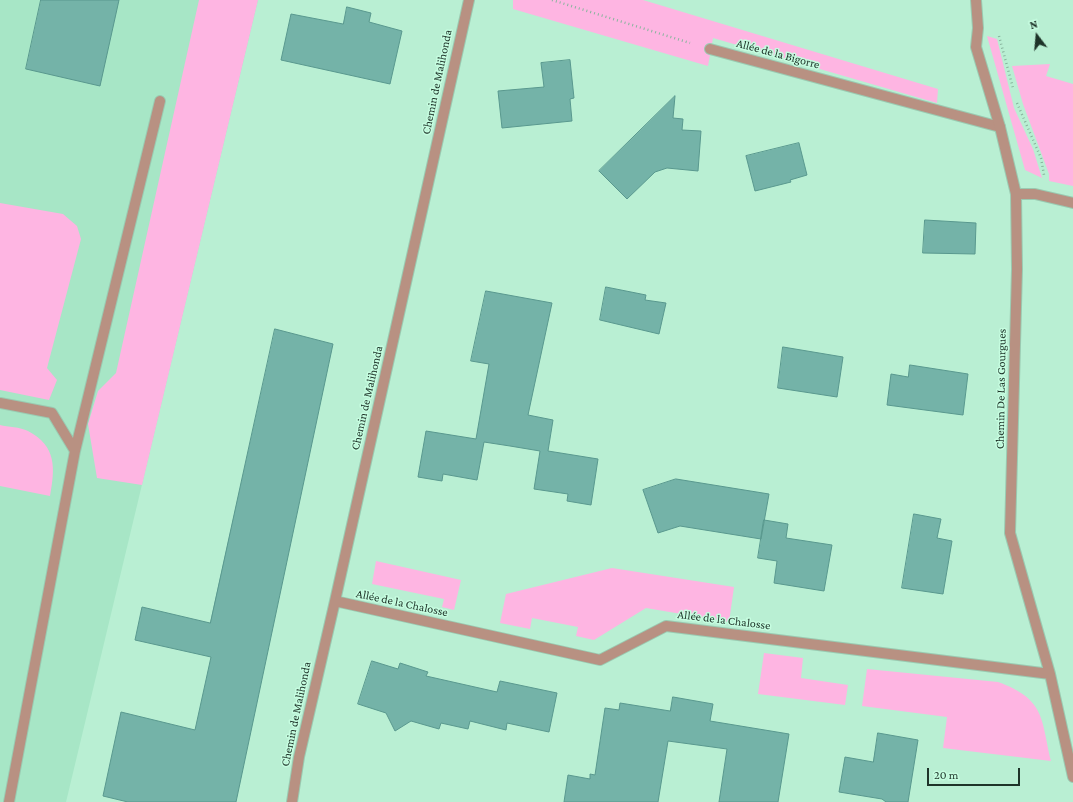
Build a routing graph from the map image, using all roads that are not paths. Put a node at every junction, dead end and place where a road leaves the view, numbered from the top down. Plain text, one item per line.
1 (469, 0) edge
2 (976, 0) edge
3 (710, 49) road end
4 (160, 101) dead end
5 (1000, 127) junction
6 (1016, 194) junction
7 (1073, 203) edge
8 (0, 403) edge
9 (75, 451) junction
10 (335, 602) junction
11 (1050, 674) junction
12 (1073, 777) edge
13 (9, 802) edge
14 (292, 802) edge

1 - 10 street, Chemin de Malihonda
2 - 5 street, Chemin De Las Gourgues
3 - 5 street, Allée de la Bigorre
4 - 9 street
5 - 6 street, Chemin De Las Gourgues
6 - 7 street
6 - 11 street, Chemin De Las Gourgues
8 - 9 street
9 - 13 street
10 - 11 street, Allée de la Chalosse
10 - 14 street, Chemin de Malihonda
11 - 12 street, Chemin De Las Gourgues

